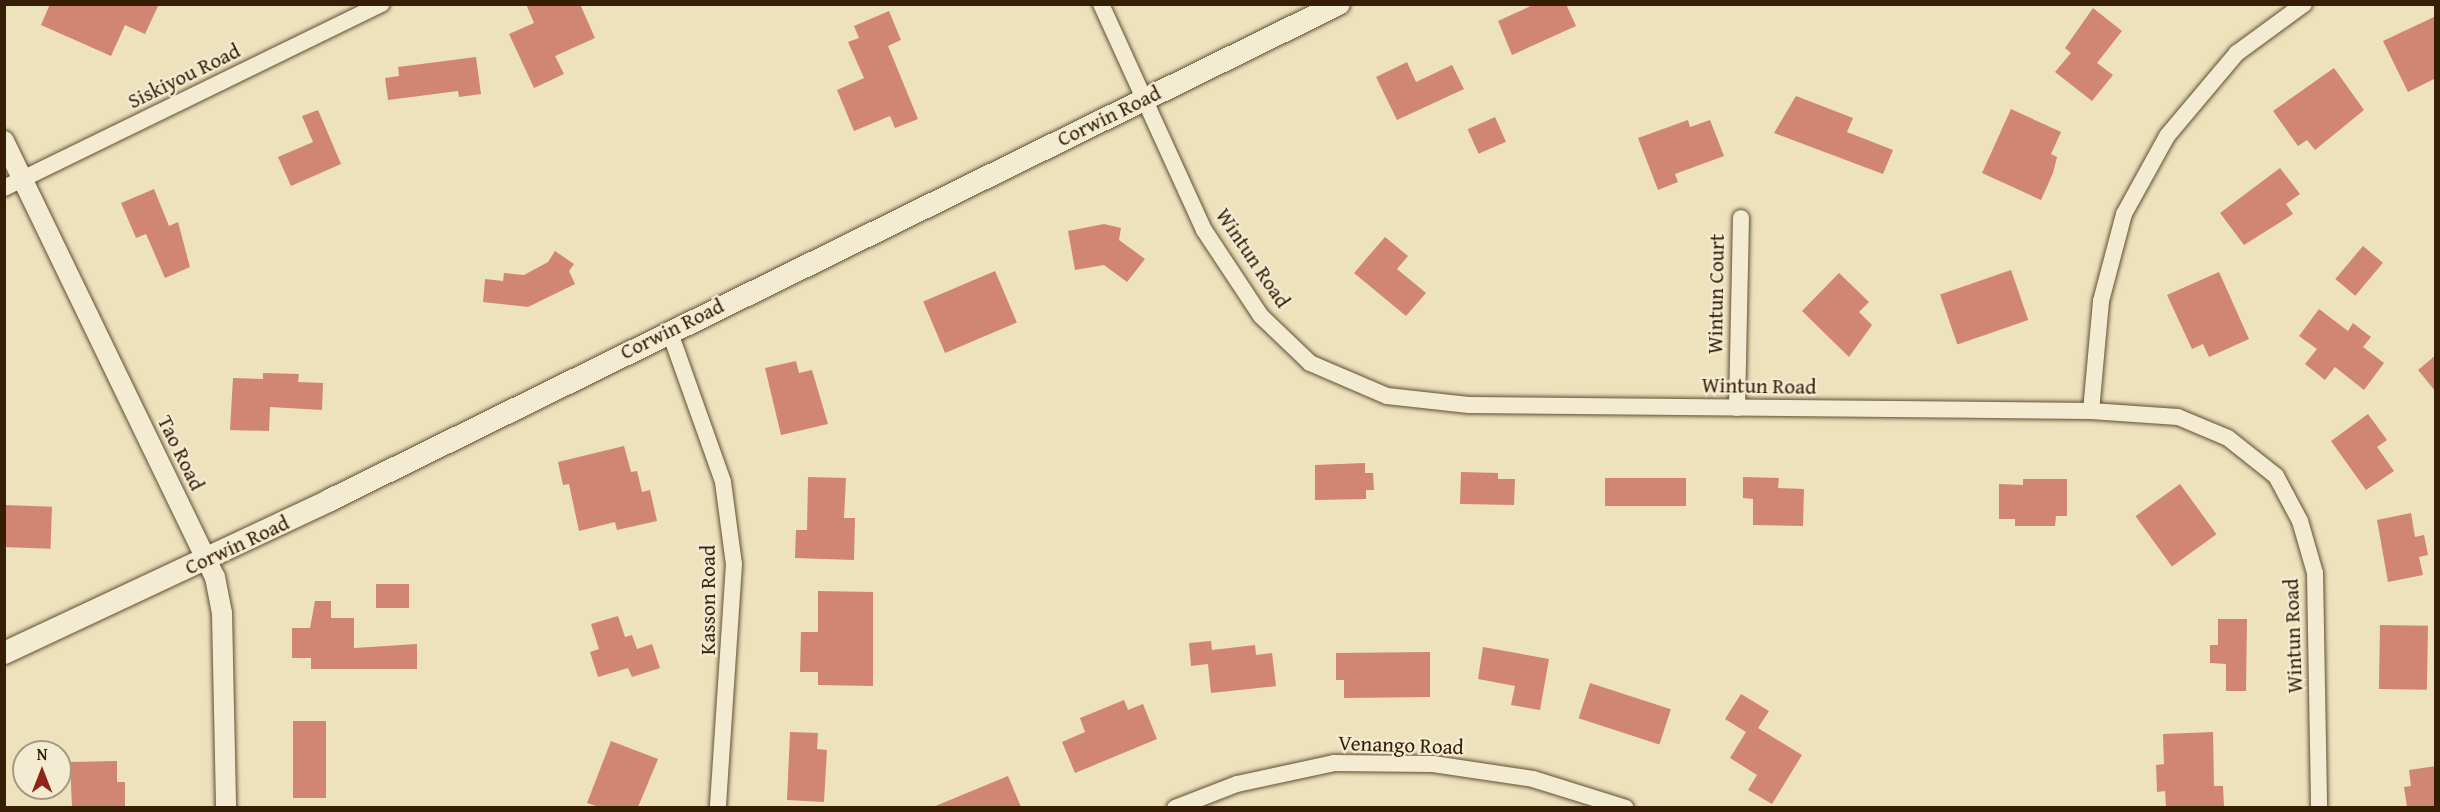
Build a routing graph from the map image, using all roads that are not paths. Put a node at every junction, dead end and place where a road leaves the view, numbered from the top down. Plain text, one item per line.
1 (382, 4) edge
2 (1101, 4) edge
3 (1339, 4) edge
4 (2304, 4) edge
5 (1142, 100) junction
6 (4, 141) edge
7 (13, 184) edge
8 (1741, 218) dead end
9 (669, 330) junction
10 (1737, 408) junction
11 (2091, 411) junction
12 (206, 560) junction
13 (4, 652) edge
14 (226, 807) edge
15 (718, 807) edge
16 (1175, 807) edge
17 (1626, 807) edge
18 (2319, 807) edge

1 - 7 street, Siskiyou Road
2 - 5 street, Wintun Road
3 - 5 main road, Corwin Road
4 - 11 street
5 - 9 main road, Corwin Road
5 - 10 street, Wintun Road
6 - 7 street, Tao Road
7 - 12 street, Tao Road
8 - 10 street, Wintun Court
9 - 12 main road, Corwin Road
9 - 15 street, Kasson Road
10 - 11 street, Wintun Road
11 - 18 street, Wintun Road
12 - 13 main road, Corwin Road
12 - 14 street, Tao Road
16 - 17 street, Venango Road

